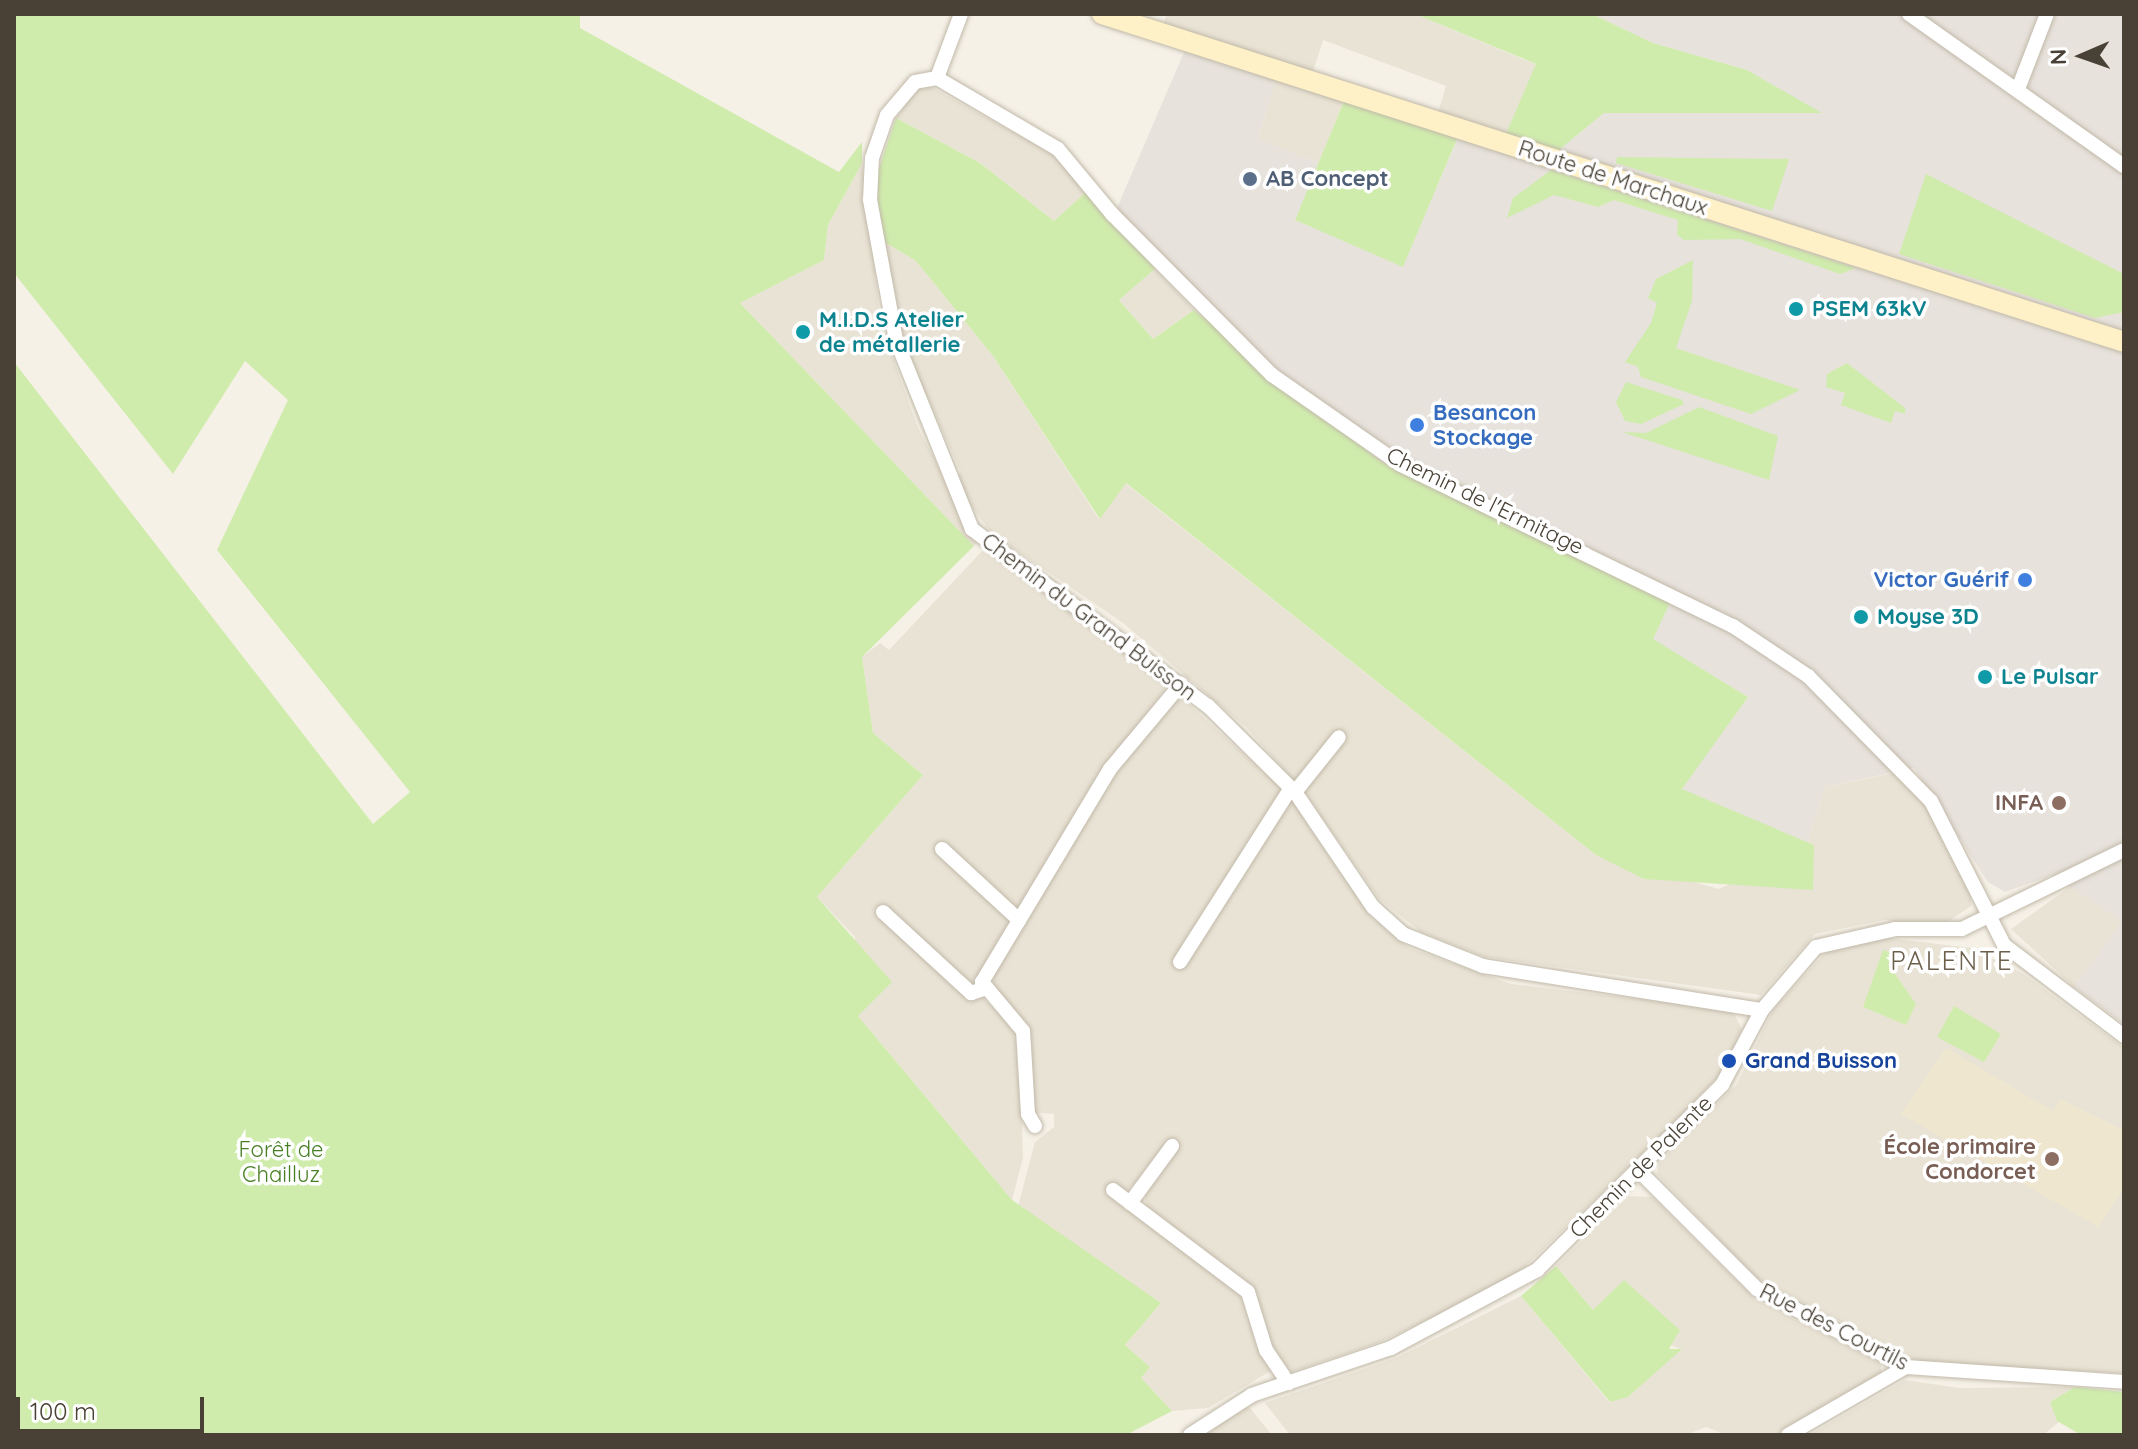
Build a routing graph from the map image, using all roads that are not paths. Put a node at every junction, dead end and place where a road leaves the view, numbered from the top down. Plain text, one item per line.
1 (961, 14) edge
2 (1102, 14) edge
3 (1909, 14) edge
4 (2047, 14) edge
5 (937, 78) junction
6 (2018, 89) junction
7 (2124, 166) edge
8 (2124, 342) edge
9 (1181, 684) junction
10 (1339, 737) dead end
11 (1293, 790) junction
12 (942, 849) dead end
13 (2124, 850) edge
14 (883, 912) dead end
15 (1989, 917) junction
16 (1019, 920) junction
17 (1180, 962) dead end
18 (983, 989) junction
19 (1762, 1010) junction
20 (2124, 1036) edge
21 (1035, 1126) dead end
22 (1172, 1146) dead end
23 (1639, 1171) junction
24 (1113, 1190) dead end
25 (1130, 1203) junction
26 (1906, 1367) junction
27 (2124, 1382) edge
28 (1288, 1383) junction
29 (1190, 1435) edge
30 (1788, 1435) edge

1 - 5 street
2 - 8 main road, Route de Marchaux
3 - 6 street
4 - 6 street
5 - 9 street, Chemin du Grand Buisson
5 - 15 street, Chemin de l'Ermitage
6 - 7 street
9 - 11 street, Chemin du Grand Buisson
9 - 16 street
10 - 11 street
11 - 17 street
11 - 19 street, Chemin du Grand Buisson
12 - 16 street
13 - 15 street, Chemin de Palente
14 - 18 street
15 - 19 street, Chemin de Palente
15 - 20 street, Chemin de l'Ermitage
16 - 18 street
18 - 21 street
19 - 23 street, Chemin de Palente
22 - 25 street
23 - 26 street, Rue des Courtils
23 - 28 street, Chemin de Palente
24 - 25 street
25 - 28 street
26 - 27 street, Rue des Courtils
26 - 30 street
28 - 29 street, Chemin de Palente

